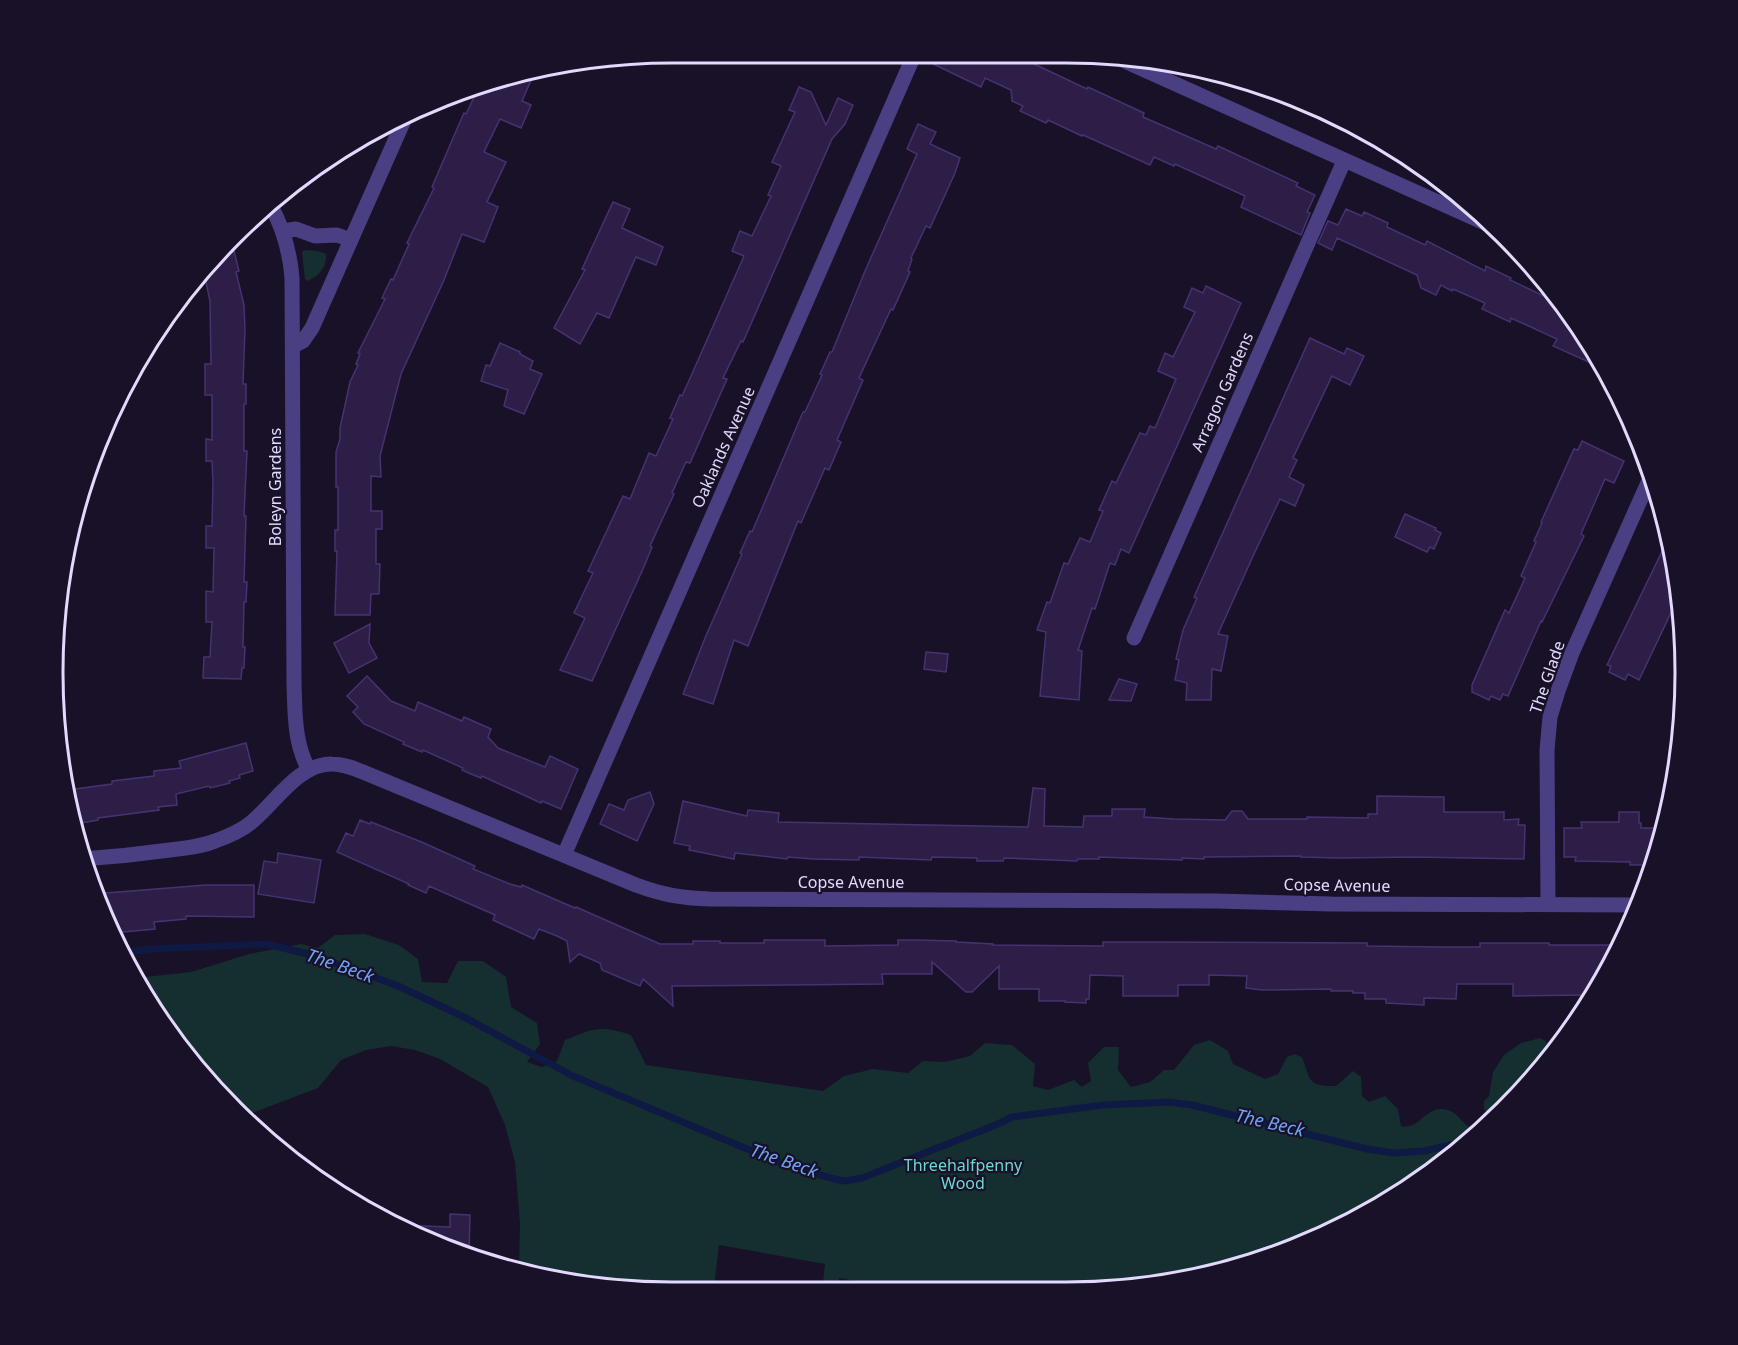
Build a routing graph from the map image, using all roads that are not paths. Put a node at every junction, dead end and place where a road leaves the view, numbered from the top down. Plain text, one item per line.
1 (911, 63) edge
2 (1138, 67) edge
3 (401, 127) edge
4 (1344, 161) junction
5 (274, 212) edge
6 (1470, 216) edge
7 (283, 231) junction
8 (351, 240) junction
9 (293, 346) junction
10 (1646, 487) edge
11 (1134, 638) dead end
12 (309, 770) junction
13 (564, 855) junction
14 (92, 858) edge
15 (1548, 903) junction
16 (1629, 905) edge

1 - 13 street, Oaklands Avenue
2 - 4 street
3 - 8 street
4 - 6 street
4 - 11 street, Arragon Gardens
5 - 7 street, Boleyn Gardens
7 - 8 street
7 - 9 street, Boleyn Gardens
8 - 9 street
9 - 12 street, Boleyn Gardens
10 - 15 street, The Glade
12 - 13 street, Copse Avenue
12 - 14 street, Copse Avenue
13 - 15 street, Copse Avenue
15 - 16 street, Copse Avenue

